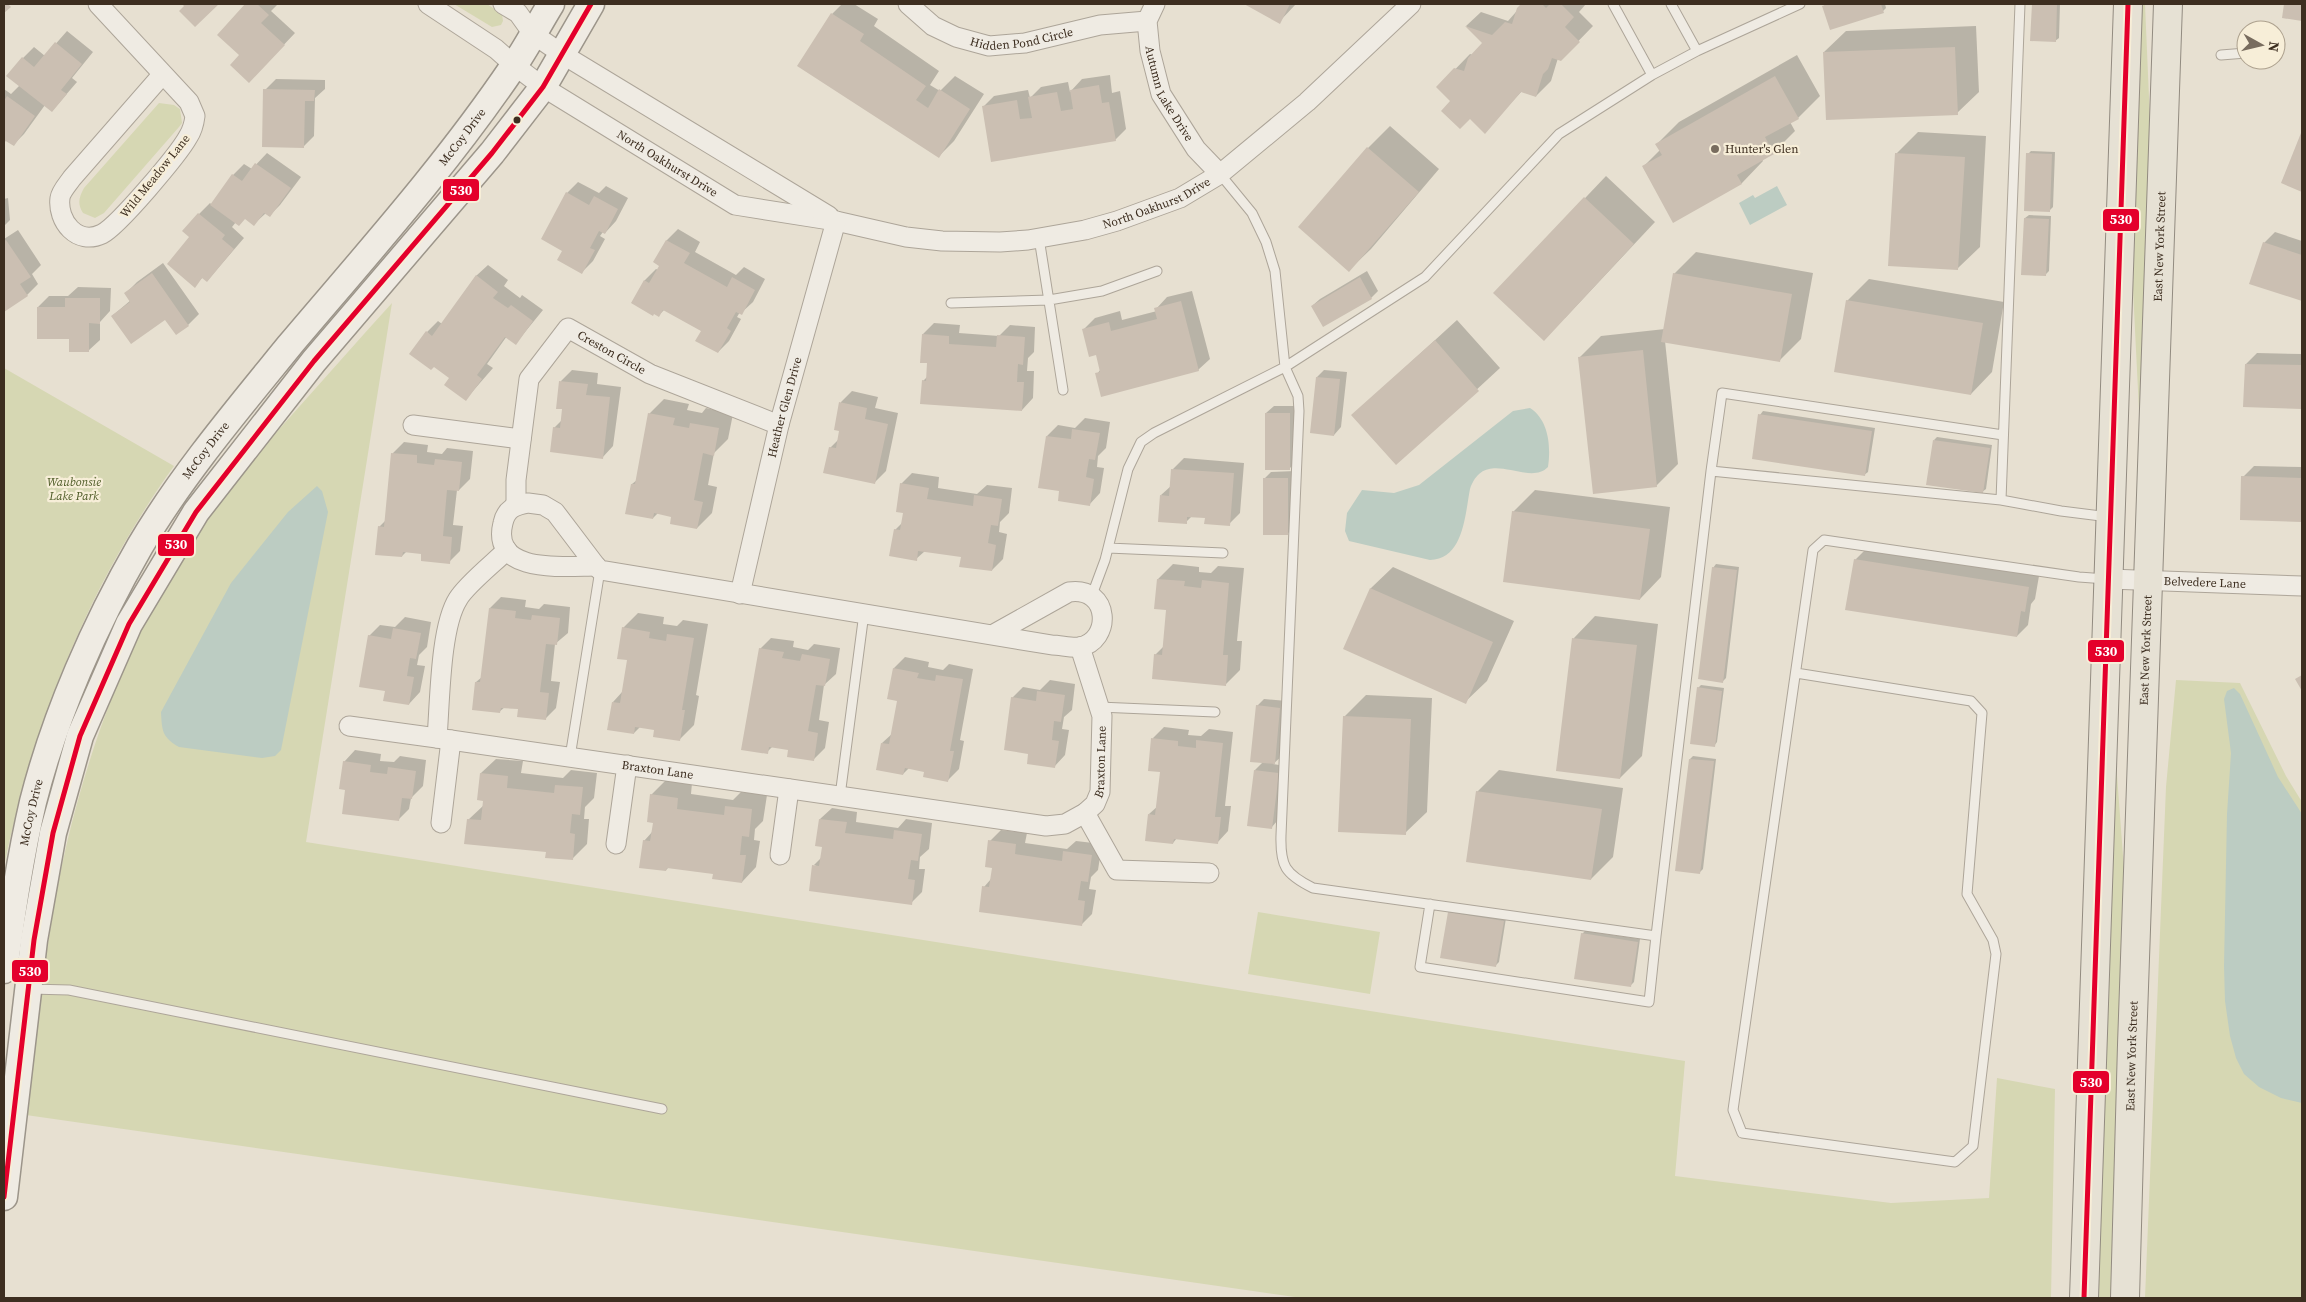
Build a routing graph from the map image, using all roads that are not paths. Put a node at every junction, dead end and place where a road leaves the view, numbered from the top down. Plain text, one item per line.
1 (98, 4) edge
2 (428, 4) edge
3 (503, 4) edge
4 (551, 4) edge
5 (591, 4) edge
6 (908, 4) edge
7 (1411, 4) edge
8 (1613, 4) edge
9 (1671, 4) edge
10 (1800, 4) edge
11 (2020, 4) edge
12 (2128, 4) edge
13 (2168, 4) edge
14 (1151, 12) edge
15 (533, 34) junction
16 (1697, 51) junction
17 (562, 54) junction
18 (2236, 54) edge
19 (2221, 55) dead end
20 (514, 65) junction
21 (1652, 74) junction
22 (162, 75) junction
23 (544, 87) junction
24 (1220, 174) junction
25 (836, 221) junction
26 (1039, 238) junction
27 (1157, 271) dead end
28 (1049, 300) junction
29 (951, 303) dead end
30 (1284, 367) junction
31 (1063, 390) dead end
32 (413, 425) dead end
33 (778, 425) junction
34 (2003, 435) junction
35 (521, 439) junction
36 (1712, 471) junction
37 (2001, 500) junction
38 (516, 505) junction
39 (2110, 517) junction
40 (1108, 548) junction
41 (507, 550) junction
42 (1223, 554) dead end
43 (598, 568) junction
44 (2109, 579) junction
45 (2149, 581) junction
46 (2302, 586) edge
47 (740, 594) junction
48 (1092, 595) junction
49 (864, 613) junction
50 (994, 634) junction
51 (1080, 647) junction
52 (1796, 673) junction
53 (1099, 707) junction
54 (1214, 712) dead end
55 (349, 726) dead end
56 (444, 739) junction
57 (570, 757) junction
58 (628, 765) junction
59 (789, 789) junction
60 (840, 796) junction
61 (1085, 813) junction
62 (441, 823) dead end
63 (616, 844) dead end
64 (780, 855) dead end
65 (1209, 873) dead end
66 (1430, 904) junction
67 (1656, 936) junction
68 (4, 970) edge
69 (28, 989) junction
70 (662, 1109) dead end
71 (4, 1197) edge
72 (2084, 1298) edge
73 (2125, 1298) edge

1 - 22 street, Wild Meadow Lane
2 - 20 street, North Oakhurst Drive
3 - 15 street, North Oakhurst Drive
4 - 15 street, McCoy Drive
5 - 17 street, McCoy Drive
6 - 14 street, Hidden Pond Circle
7 - 24 street, North Oakhurst Drive
8 - 21 lane
9 - 16 lane
10 - 16 lane
11 - 34 lane
12 - 39 main road
13 - 45 main road, East New York Street
14 - 24 street, Autumn Lake Drive
15 - 17 street, North Oakhurst Drive
15 - 20 street, McCoy Drive
16 - 21 lane
17 - 23 street, McCoy Drive
17 - 25 street, North Oakhurst Drive
18 - 19 lane
20 - 23 street, North Oakhurst Drive
20 - 68 street, McCoy Drive
21 - 30 lane
22 - 22 street, Wild Meadow Lane
23 - 25 street, North Oakhurst Drive
23 - 69 street, McCoy Drive
24 - 26 street, North Oakhurst Drive
24 - 30 lane
25 - 26 street, North Oakhurst Drive
25 - 33 street, Heather Glen Drive
26 - 28 lane
27 - 28 lane
28 - 29 lane
28 - 31 lane
30 - 40 lane
30 - 66 lane
32 - 35 street
33 - 35 street, Creston Circle
33 - 47 street, Heather Glen Drive
34 - 36 lane
34 - 37 lane
35 - 38 street, Creston Circle
36 - 37 lane
36 - 67 lane
37 - 39 lane
38 - 41 street
38 - 43 street
39 - 44 main road
40 - 42 lane
40 - 48 lane
41 - 43 street
41 - 56 street
43 - 47 street
43 - 57 lane
44 - 45 street, Belvedere Lane
44 - 52 lane
44 - 72 main road
45 - 46 street, Belvedere Lane
45 - 73 main road, East New York Street
47 - 49 street
48 - 50 street
48 - 51 street
49 - 50 street
49 - 60 lane
50 - 51 street
51 - 53 street, Braxton Lane
52 - 52 lane
53 - 54 lane
53 - 61 street, Braxton Lane
55 - 56 street, Braxton Lane
56 - 57 street, Braxton Lane
56 - 62 street
57 - 58 street, Braxton Lane
58 - 59 street, Braxton Lane
58 - 63 street
59 - 60 street, Braxton Lane
59 - 64 street
60 - 61 street, Braxton Lane
61 - 65 street, Braxton Lane
66 - 67 lane
66 - 67 lane
69 - 70 lane
69 - 71 street, McCoy Drive

